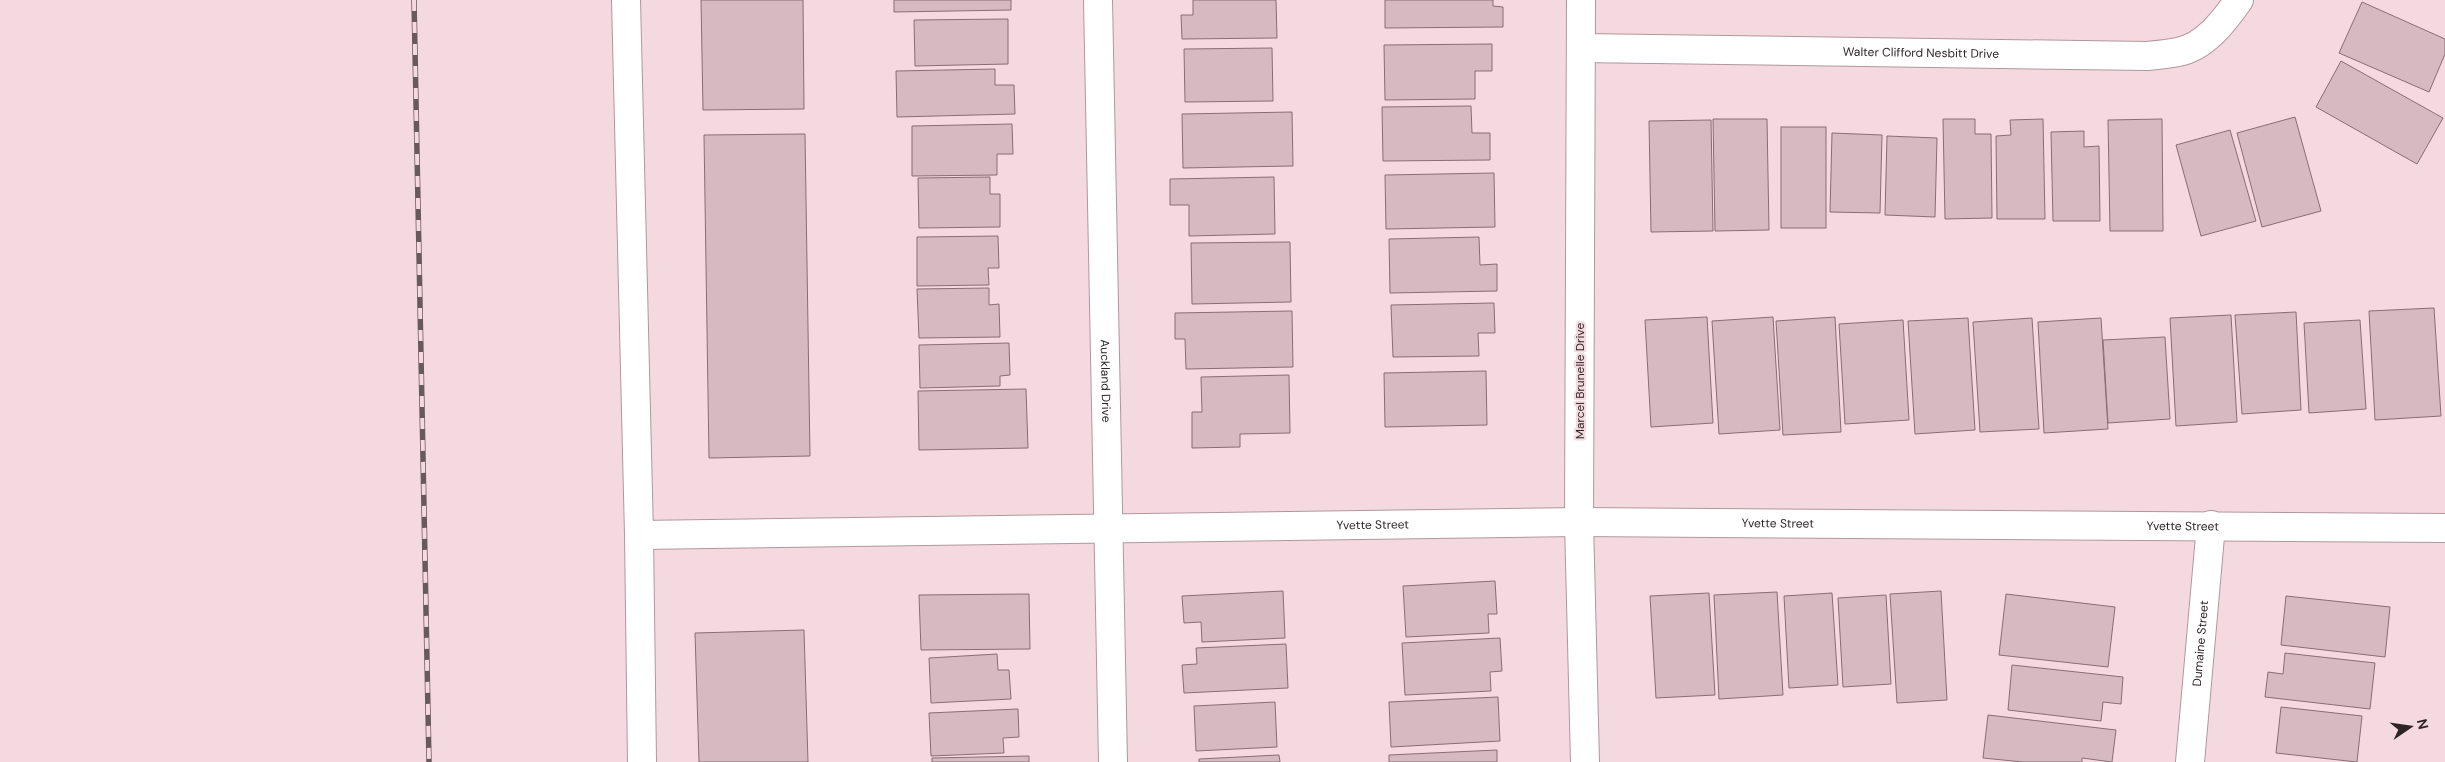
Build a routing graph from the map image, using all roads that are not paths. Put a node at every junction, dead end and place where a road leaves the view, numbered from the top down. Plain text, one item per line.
1 (626, 0) edge
2 (1098, 0) edge
3 (1581, 0) edge
4 (2239, 0) edge
5 (1581, 48) junction
6 (1579, 522) junction
7 (2211, 525) junction
8 (2445, 528) edge
9 (1110, 530) junction
10 (639, 535) junction
11 (642, 762) edge
12 (1113, 762) edge
13 (1585, 762) edge
14 (2190, 762) edge

1 - 10 street
2 - 9 street, Auckland Drive
3 - 5 street, Marcel Brunelle Drive
4 - 5 street, Walter Clifford Nesbitt Drive
5 - 6 street, Marcel Brunelle Drive
6 - 7 street, Yvette Street
6 - 9 street, Yvette Street
6 - 13 street, Marcel Brunelle Drive
7 - 8 street, Yvette Street
7 - 14 street, Dumaine Street
9 - 10 street, Yvette Street
9 - 12 street, Auckland Drive
10 - 11 street

